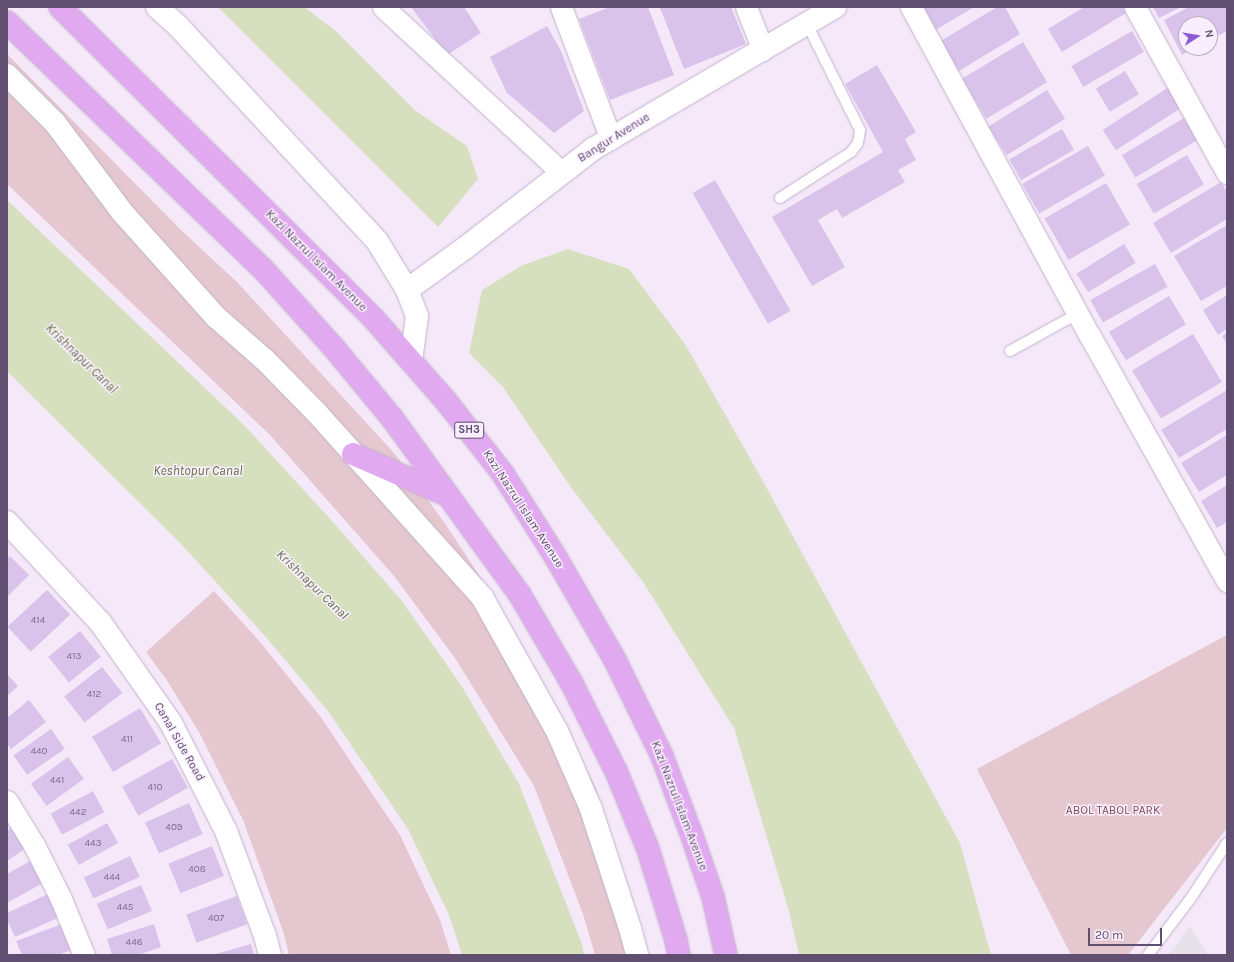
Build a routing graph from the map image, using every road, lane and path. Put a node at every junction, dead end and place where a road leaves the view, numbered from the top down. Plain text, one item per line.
1 (60, 7) edge
2 (157, 7) edge
3 (383, 7) edge
4 (560, 7) edge
5 (746, 7) edge
6 (835, 7) edge
7 (911, 7) edge
8 (1134, 7) edge
9 (7, 22) edge
10 (806, 24) junction
11 (763, 50) junction
12 (7, 76) edge
13 (611, 139) junction
14 (561, 172) junction
15 (1227, 173) edge
16 (780, 198) dead end
17 (407, 290) junction
18 (1077, 314) junction
19 (1010, 351) dead end
20 (411, 361) junction
21 (353, 454) junction
22 (448, 496) junction
23 (7, 522) edge
24 (1227, 581) edge
25 (7, 802) edge
26 (1227, 843) edge
27 (84, 955) edge
28 (270, 955) edge
29 (637, 955) edge
30 (679, 955) edge
31 (726, 955) edge
32 (1148, 955) edge

1 - 20 main road, Kazi Nazrul Islam Avenue / SH3
2 - 17 street
3 - 14 street
4 - 13 street
5 - 11 street
6 - 10 street, Bangur Avenue
7 - 18 street
8 - 15 street
9 - 22 main road
10 - 11 street, Bangur Avenue
10 - 16 lane
11 - 13 street, Bangur Avenue
12 - 21 street
13 - 14 street, Bangur Avenue
14 - 17 street, Bangur Avenue
17 - 20 street
18 - 19 lane
18 - 24 street
20 - 31 main road, Kazi Nazrul Islam Avenue / SH3
21 - 22 main road
21 - 29 street
22 - 30 main road
23 - 28 street, Canal Side Road
25 - 27 street
26 - 32 lane

